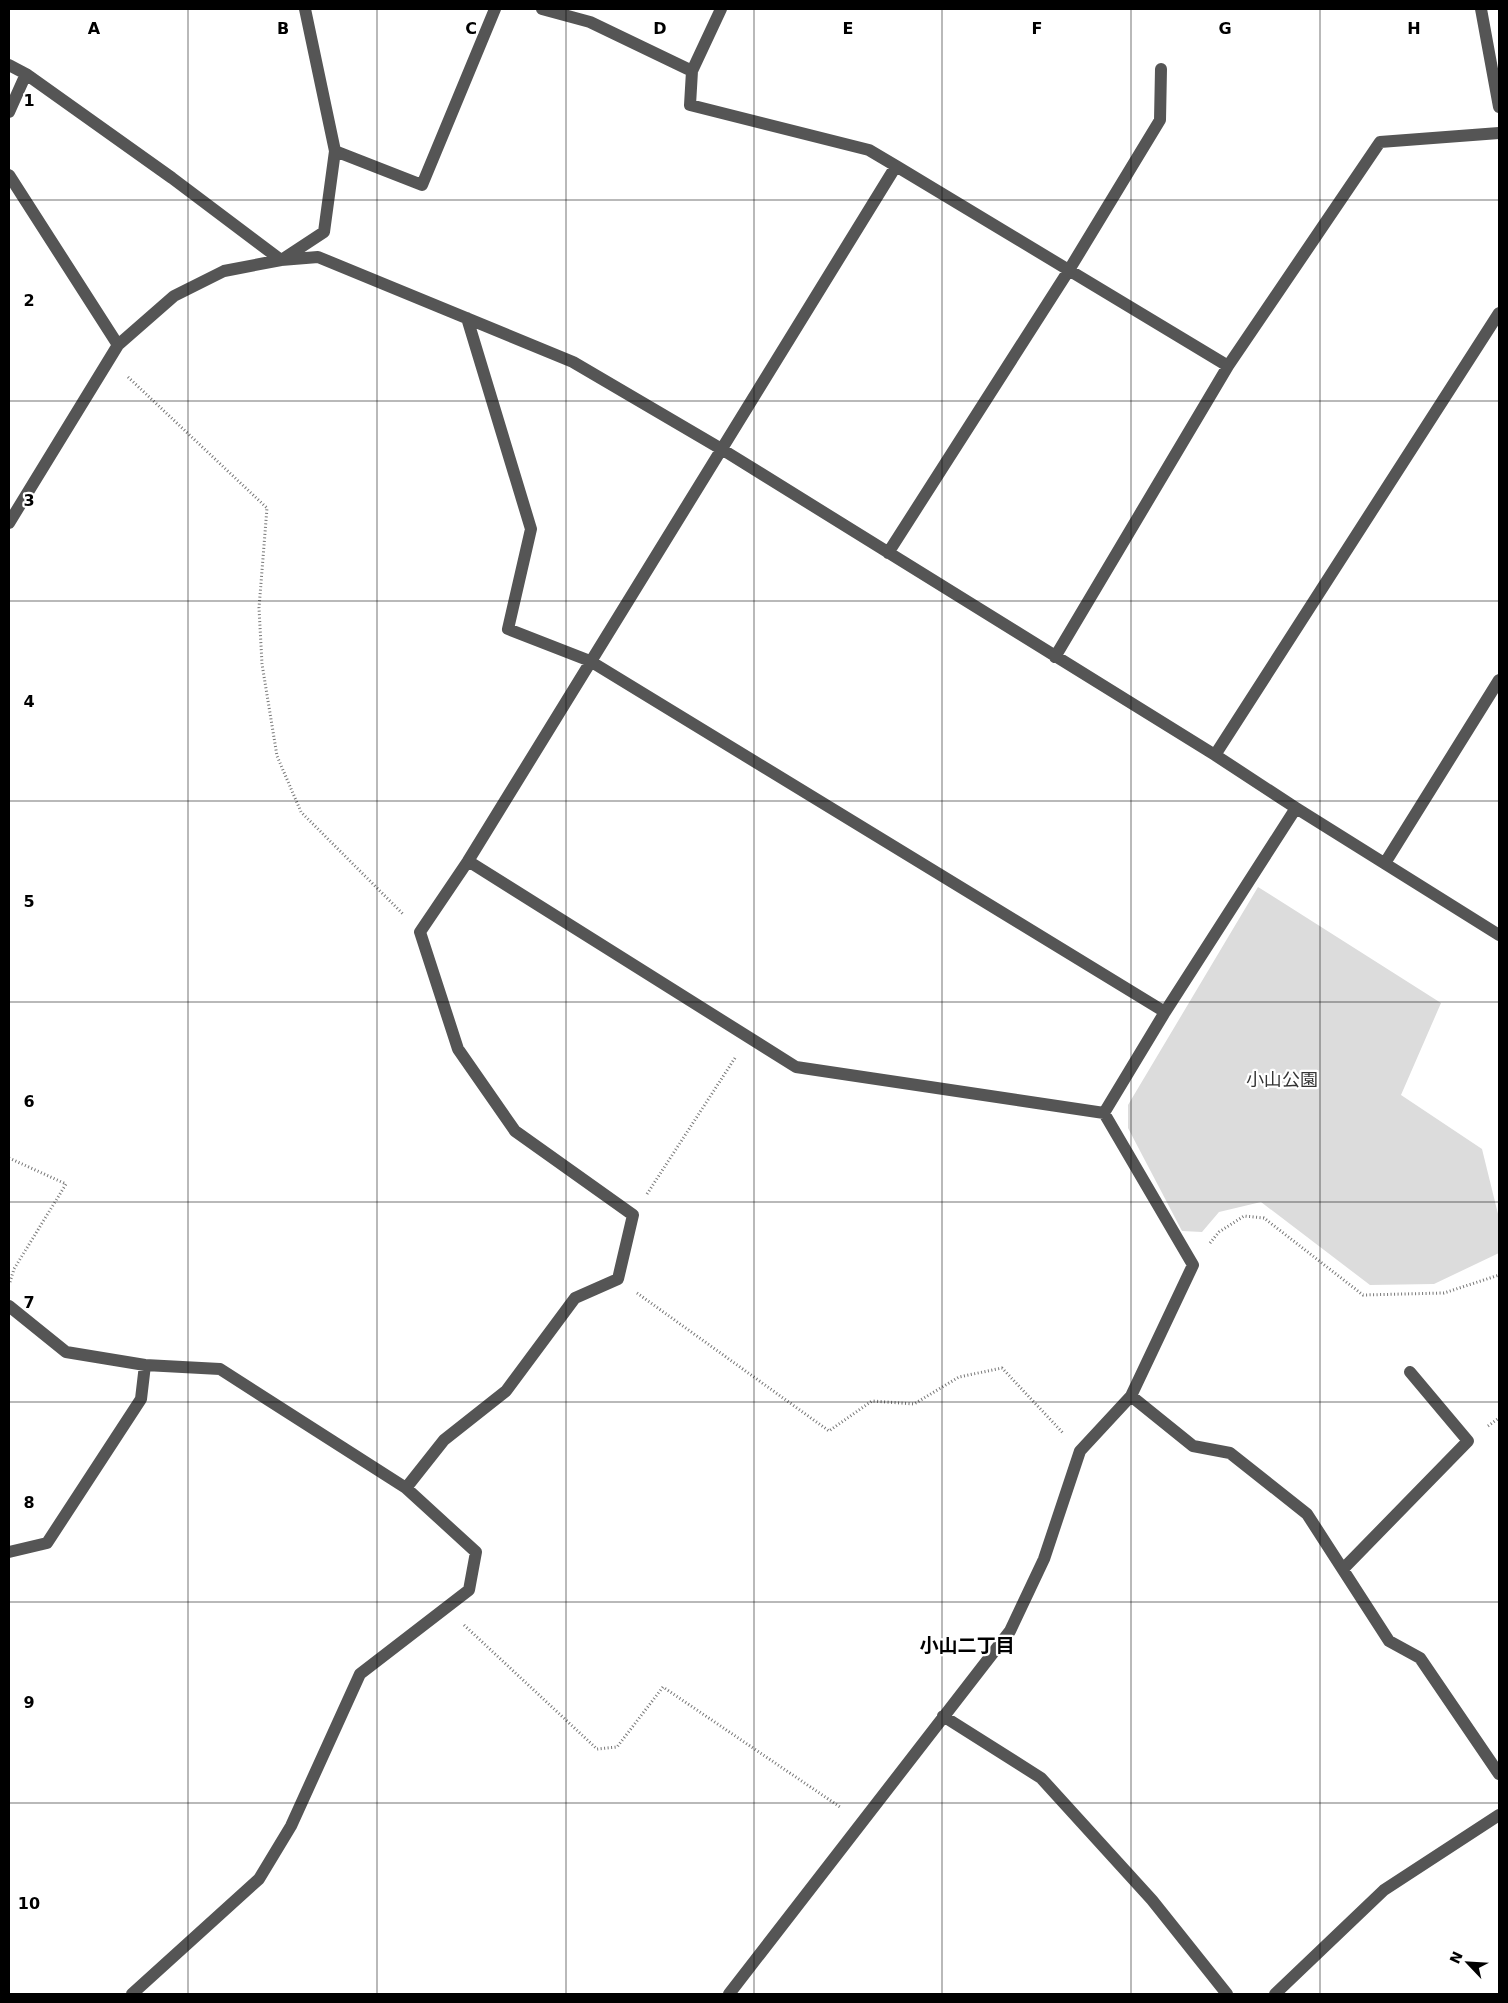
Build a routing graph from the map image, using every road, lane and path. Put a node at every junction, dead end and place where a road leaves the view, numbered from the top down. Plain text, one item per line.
1 (305, 9) edge
2 (495, 9) edge
3 (542, 9) edge
4 (721, 9) edge
5 (1481, 9) edge
6 (9, 66) edge
7 (1161, 69) dead end
8 (692, 72) junction
9 (26, 74) junction
10 (1499, 107) edge
11 (9, 112) edge
12 (1499, 133) edge
13 (335, 151) junction
14 (896, 166) junction
15 (9, 175) edge
16 (281, 260) junction
17 (1069, 270) junction
18 (1499, 313) edge
19 (467, 318) junction
20 (118, 345) junction
21 (109, 359) junction
22 (1228, 366) junction
23 (723, 450) junction
24 (9, 523) edge
25 (888, 553) junction
26 (1055, 657) junction
27 (590, 661) junction
28 (1499, 680) edge
29 (1215, 754) junction
30 (1296, 808) junction
31 (468, 861) junction
32 (1385, 863) junction
33 (420, 932) junction
34 (1499, 935) edge
35 (1166, 1012) junction
36 (748, 1038) junction
37 (1104, 1113) junction
38 (9, 1158) edge
39 (633, 1215) junction
40 (1193, 1265) junction
41 (1499, 1275) edge
42 (618, 1279) junction
43 (9, 1286) edge
44 (9, 1306) edge
45 (145, 1365) junction
46 (1410, 1372) dead end
47 (1131, 1396) junction
48 (1080, 1451) junction
49 (406, 1488) junction
50 (9, 1552) edge
51 (1343, 1569) junction
52 (446, 1607) junction
53 (943, 1716) junction
54 (1499, 1774) edge
55 (1499, 1815) edge
56 (862, 1822) junction
57 (132, 1994) edge
58 (730, 1994) edge
59 (1227, 1994) edge
60 (1275, 1994) edge

1 - 13 street
2 - 13 street
3 - 8 street
4 - 8 street
5 - 10 street
6 - 9 street
7 - 17 street
8 - 14 street
9 - 11 street
9 - 16 street
12 - 22 street
13 - 16 street
14 - 17 street
14 - 23 street
15 - 20 street
16 - 19 street
16 - 20 street
17 - 22 street
17 - 25 street
18 - 29 street
19 - 23 street
19 - 27 street
20 - 21 street
21 - 24 street
21 - 33 path
22 - 26 street
23 - 25 street
23 - 27 street
25 - 26 street
26 - 29 street
27 - 31 street
27 - 35 street
28 - 32 street
29 - 30 street
30 - 32 street
30 - 35 street
31 - 33 street
31 - 36 street
32 - 34 street
33 - 39 street
35 - 37 street
36 - 37 street
36 - 39 path
37 - 40 street
38 - 43 path
39 - 42 street
40 - 41 path
40 - 47 street
42 - 48 path
42 - 49 street
44 - 45 street
45 - 49 street
45 - 50 street
46 - 51 street
47 - 48 street
47 - 51 street
48 - 53 street
49 - 52 street
51 - 54 street
52 - 56 path
52 - 57 street
53 - 56 street
53 - 59 street
55 - 60 street
56 - 58 street

